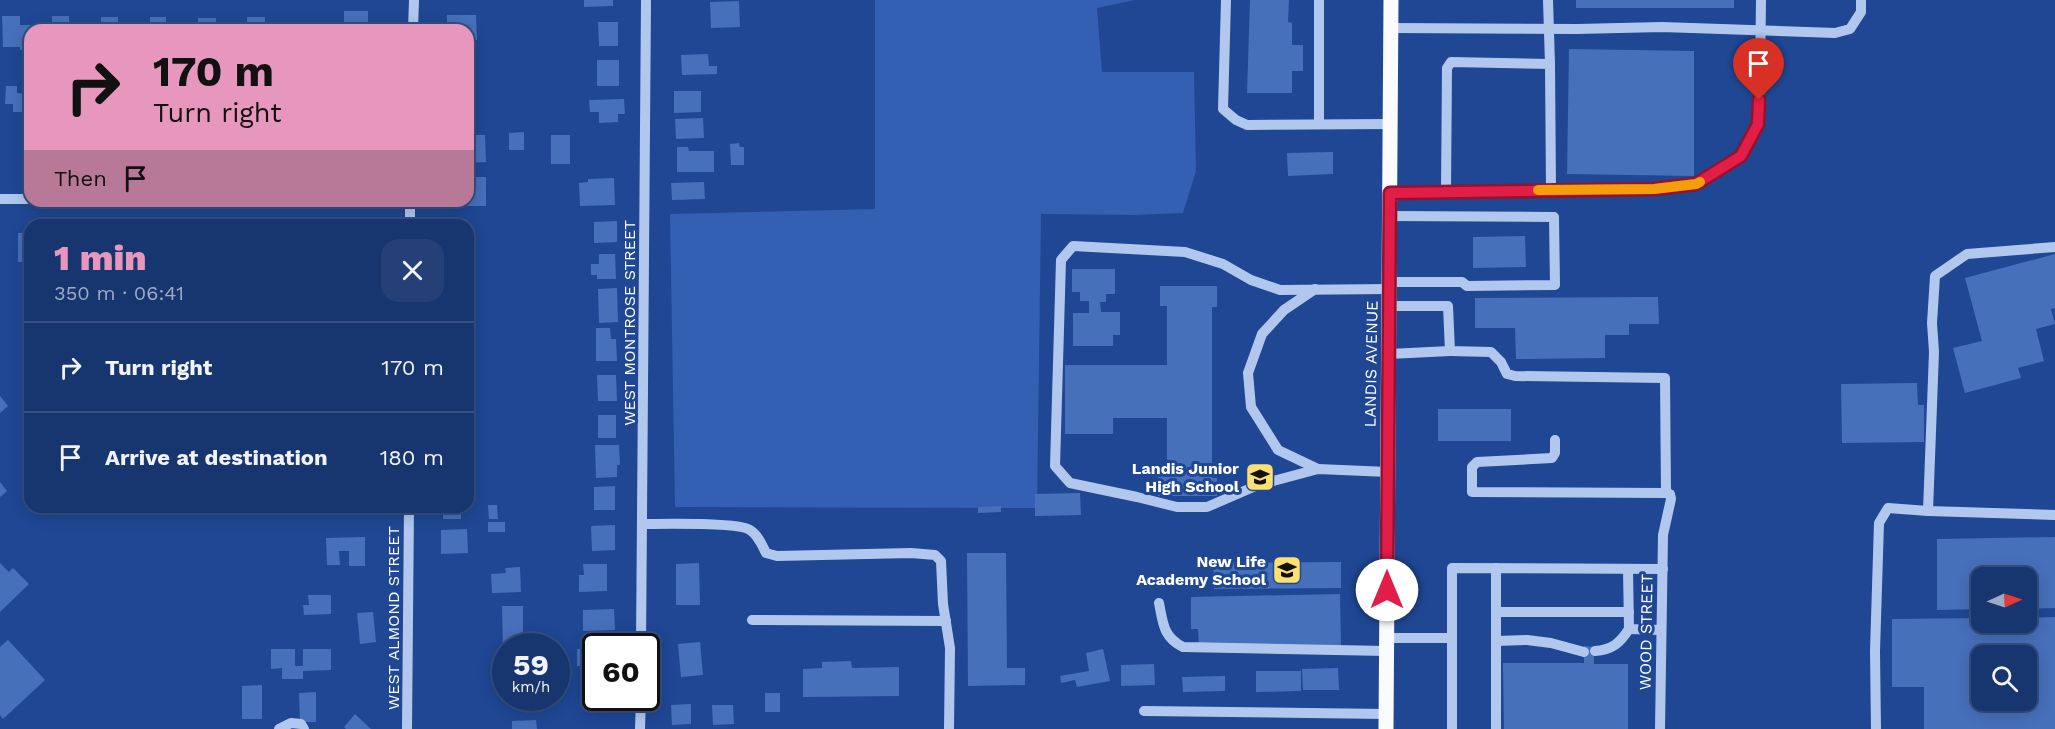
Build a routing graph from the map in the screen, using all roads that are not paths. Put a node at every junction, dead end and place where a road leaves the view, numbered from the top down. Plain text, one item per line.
1 (414, 0) edge
2 (646, 0) edge
3 (1226, 0) edge
4 (1319, 0) edge
5 (1391, 0) edge
6 (1548, 0) edge
7 (1761, 0) edge
8 (1861, 0) edge
9 (412, 24) edge
10 (1391, 28) junction
11 (1550, 28) junction
12 (1761, 31) junction
13 (1550, 64) junction
14 (1319, 124) junction
15 (1390, 124) junction
16 (1551, 190) junction
17 (1446, 191) junction
18 (1390, 193) junction
19 (0, 199) edge
20 (24, 199) edge
21 (1390, 216) junction
22 (2055, 248) edge
23 (1390, 285) junction
24 (1315, 289) junction
25 (1390, 306) junction
26 (1450, 351) junction
27 (1389, 354) junction
28 (1555, 440) dead end
29 (1318, 469) junction
30 (1388, 472) junction
31 (1666, 493) junction
32 (1928, 511) junction
33 (408, 513) edge
34 (2055, 515) edge
35 (642, 524) junction
36 (1496, 568) junction
37 (1628, 569) junction
38 (1663, 569) junction
39 (1159, 603) dead end
40 (1496, 612) junction
41 (1629, 612) junction
42 (752, 620) dead end
43 (946, 621) junction
44 (1629, 629) junction
45 (1661, 630) junction
46 (641, 633) edge
47 (1452, 638) junction
48 (1496, 641) junction
49 (1387, 644) junction
50 (641, 711) edge
51 (1144, 711) dead end
52 (1386, 721) edge
53 (279, 729) edge
54 (304, 729) edge
55 (407, 729) edge
56 (640, 729) edge
57 (949, 729) edge
58 (1452, 729) edge
59 (1496, 729) edge
60 (1660, 729) edge
61 (1876, 729) edge

1 - 9 street
2 - 35 street, WEST MONTROSE STREET
3 - 14 street
4 - 14 street
5 - 10 main road, LANDIS AVENUE
6 - 11 street
7 - 12 street
8 - 12 street
10 - 11 street
10 - 15 main road, LANDIS AVENUE
11 - 12 street
11 - 13 street
12 - 16 street
13 - 16 street
13 - 17 street
14 - 15 street
15 - 18 main road, LANDIS AVENUE
16 - 17 street
17 - 18 street
18 - 21 main road, LANDIS AVENUE
19 - 20 street
21 - 23 main road, LANDIS AVENUE
21 - 23 street
22 - 32 street
23 - 24 street
23 - 25 main road, LANDIS AVENUE
24 - 29 street
24 - 29 street
25 - 26 street
25 - 27 main road, LANDIS AVENUE
26 - 27 street
26 - 31 street
27 - 30 main road, LANDIS AVENUE
28 - 31 street
29 - 30 street
30 - 49 main road, LANDIS AVENUE
31 - 38 street, WOOD STREET
32 - 34 street
32 - 61 street
33 - 55 street, WEST ALMOND STREET
35 - 43 street
35 - 46 street, WEST MONTROSE STREET
36 - 37 street
36 - 40 street
36 - 47 street
37 - 38 street
37 - 41 street
38 - 45 street, WOOD STREET
39 - 49 street
40 - 41 street
40 - 48 street
41 - 44 street
42 - 43 street
43 - 57 street
44 - 45 street
44 - 48 street
45 - 60 street, WOOD STREET
47 - 49 street
47 - 58 street
48 - 59 street
49 - 52 main road, LANDIS AVENUE
50 - 56 street
51 - 52 street
53 - 54 street

